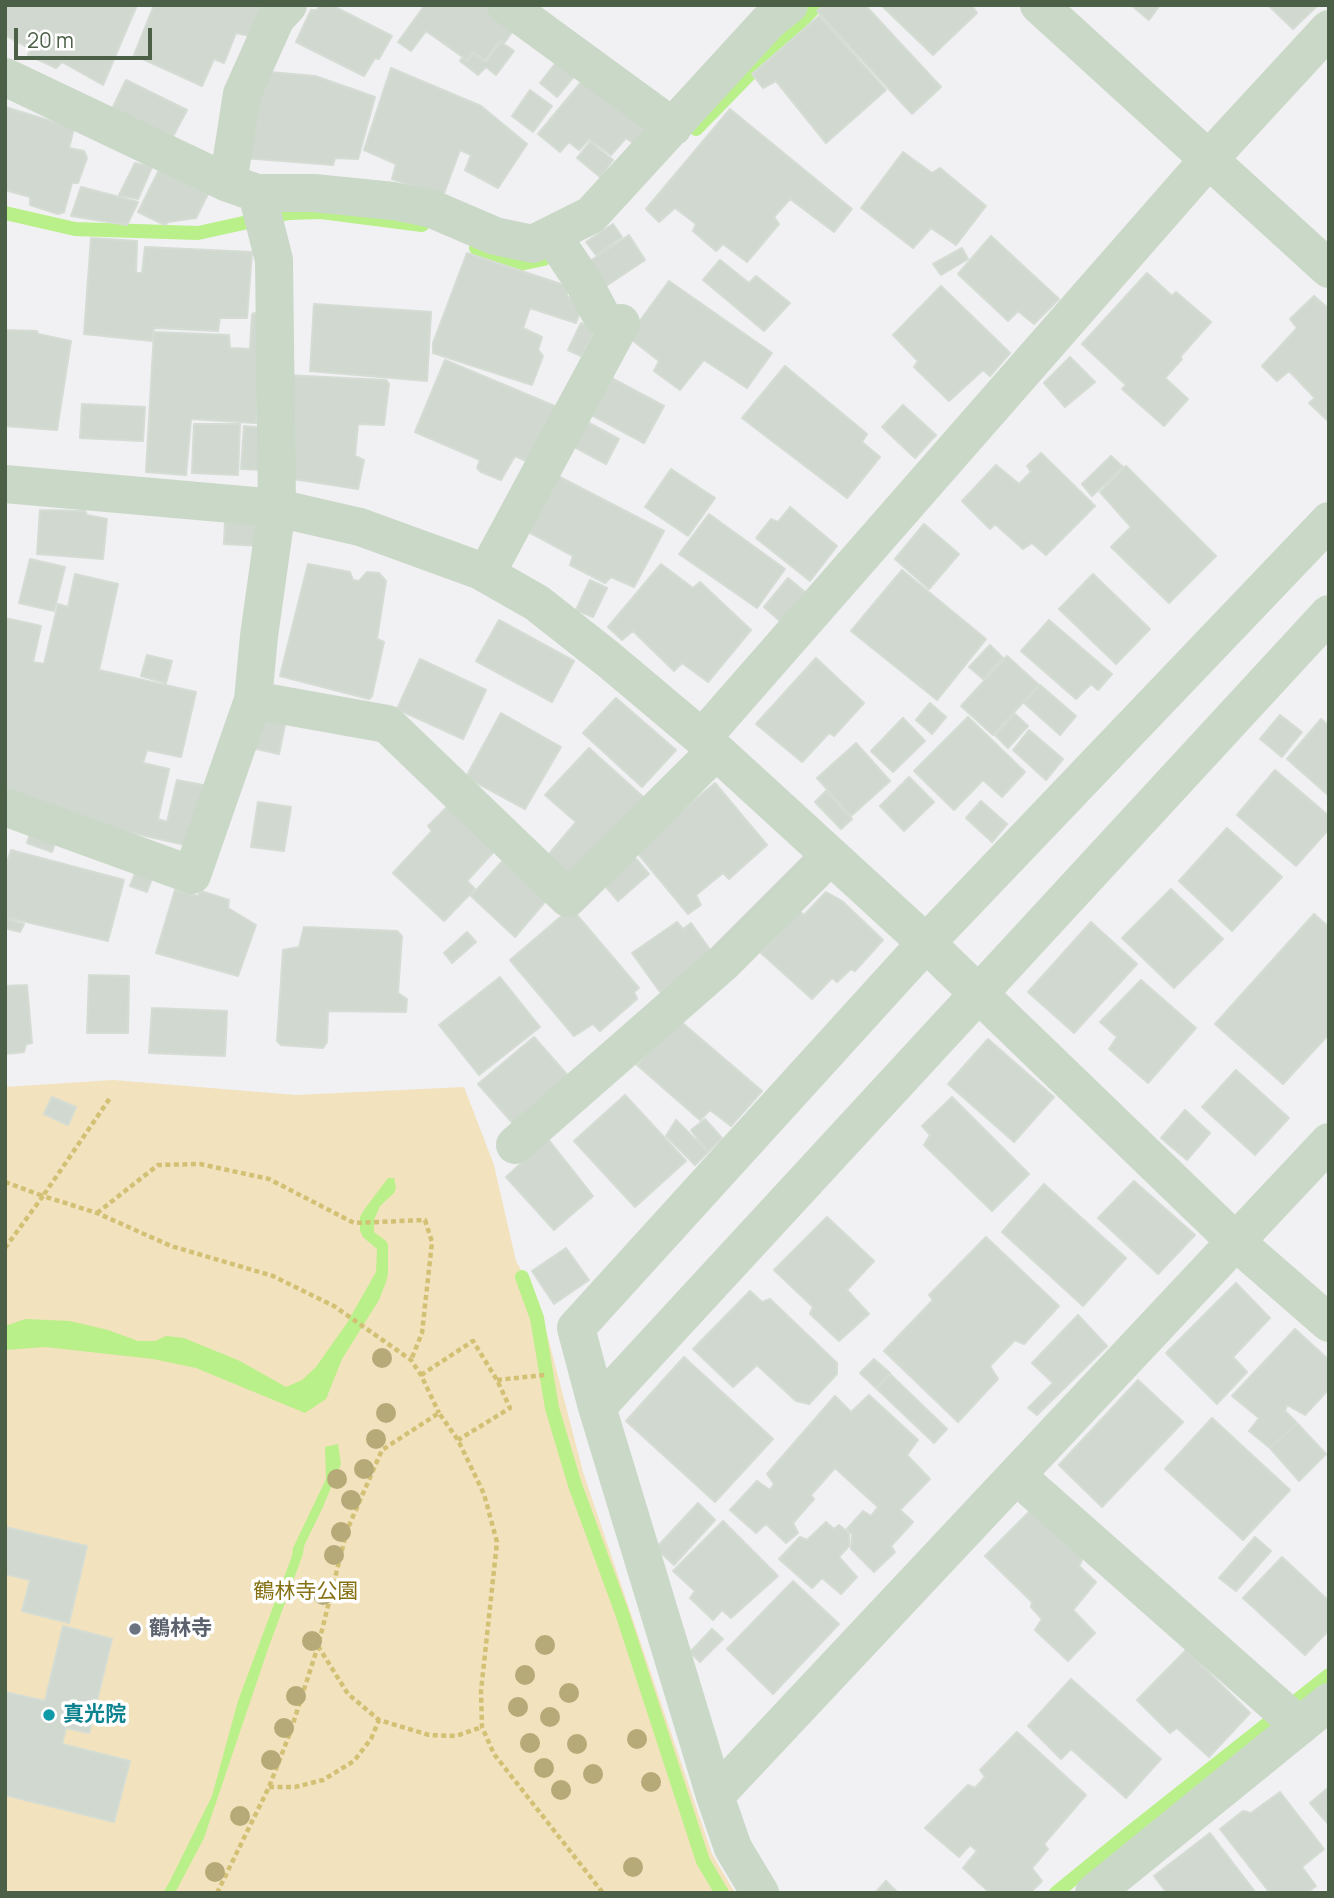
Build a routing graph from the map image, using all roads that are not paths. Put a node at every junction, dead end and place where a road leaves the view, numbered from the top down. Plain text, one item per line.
1 (288, 5) edge
2 (506, 5) edge
3 (789, 5) edge
4 (1039, 5) edge
5 (1329, 29) edge
6 (5, 76) edge
7 (673, 127) junction
8 (1209, 159) junction
9 (242, 188) junction
10 (552, 234) junction
11 (1329, 269) edge
12 (5, 484) edge
13 (277, 508) junction
14 (1329, 521) edge
15 (486, 574) junction
16 (1329, 614) edge
17 (253, 699) junction
18 (709, 745) junction
19 (5, 807) edge
20 (830, 856) junction
21 (926, 943) junction
22 (978, 994) junction
23 (1329, 1142) edge
24 (515, 1145) dead end
25 (1236, 1241) junction
26 (1329, 1323) edge
27 (597, 1407) junction
28 (1017, 1476) junction
29 (1329, 1702) edge
30 (1288, 1716) junction
31 (715, 1797) junction
32 (760, 1893) edge
33 (1094, 1893) edge

1 - 9 street
2 - 7 street
3 - 7 street
4 - 8 street
5 - 8 street
6 - 9 street
7 - 10 street
8 - 11 street
8 - 18 street
9 - 10 street
9 - 13 street
10 - 15 street
12 - 13 street
13 - 15 street
13 - 17 street
14 - 21 street
15 - 18 street
16 - 22 street
17 - 18 street
17 - 19 street
18 - 20 street
20 - 21 street
20 - 24 street
21 - 22 street
21 - 27 street
22 - 25 street
22 - 27 street
23 - 25 street
25 - 26 street
25 - 28 street
27 - 31 street
28 - 30 street
28 - 31 street
29 - 30 street
30 - 33 street
31 - 32 street

